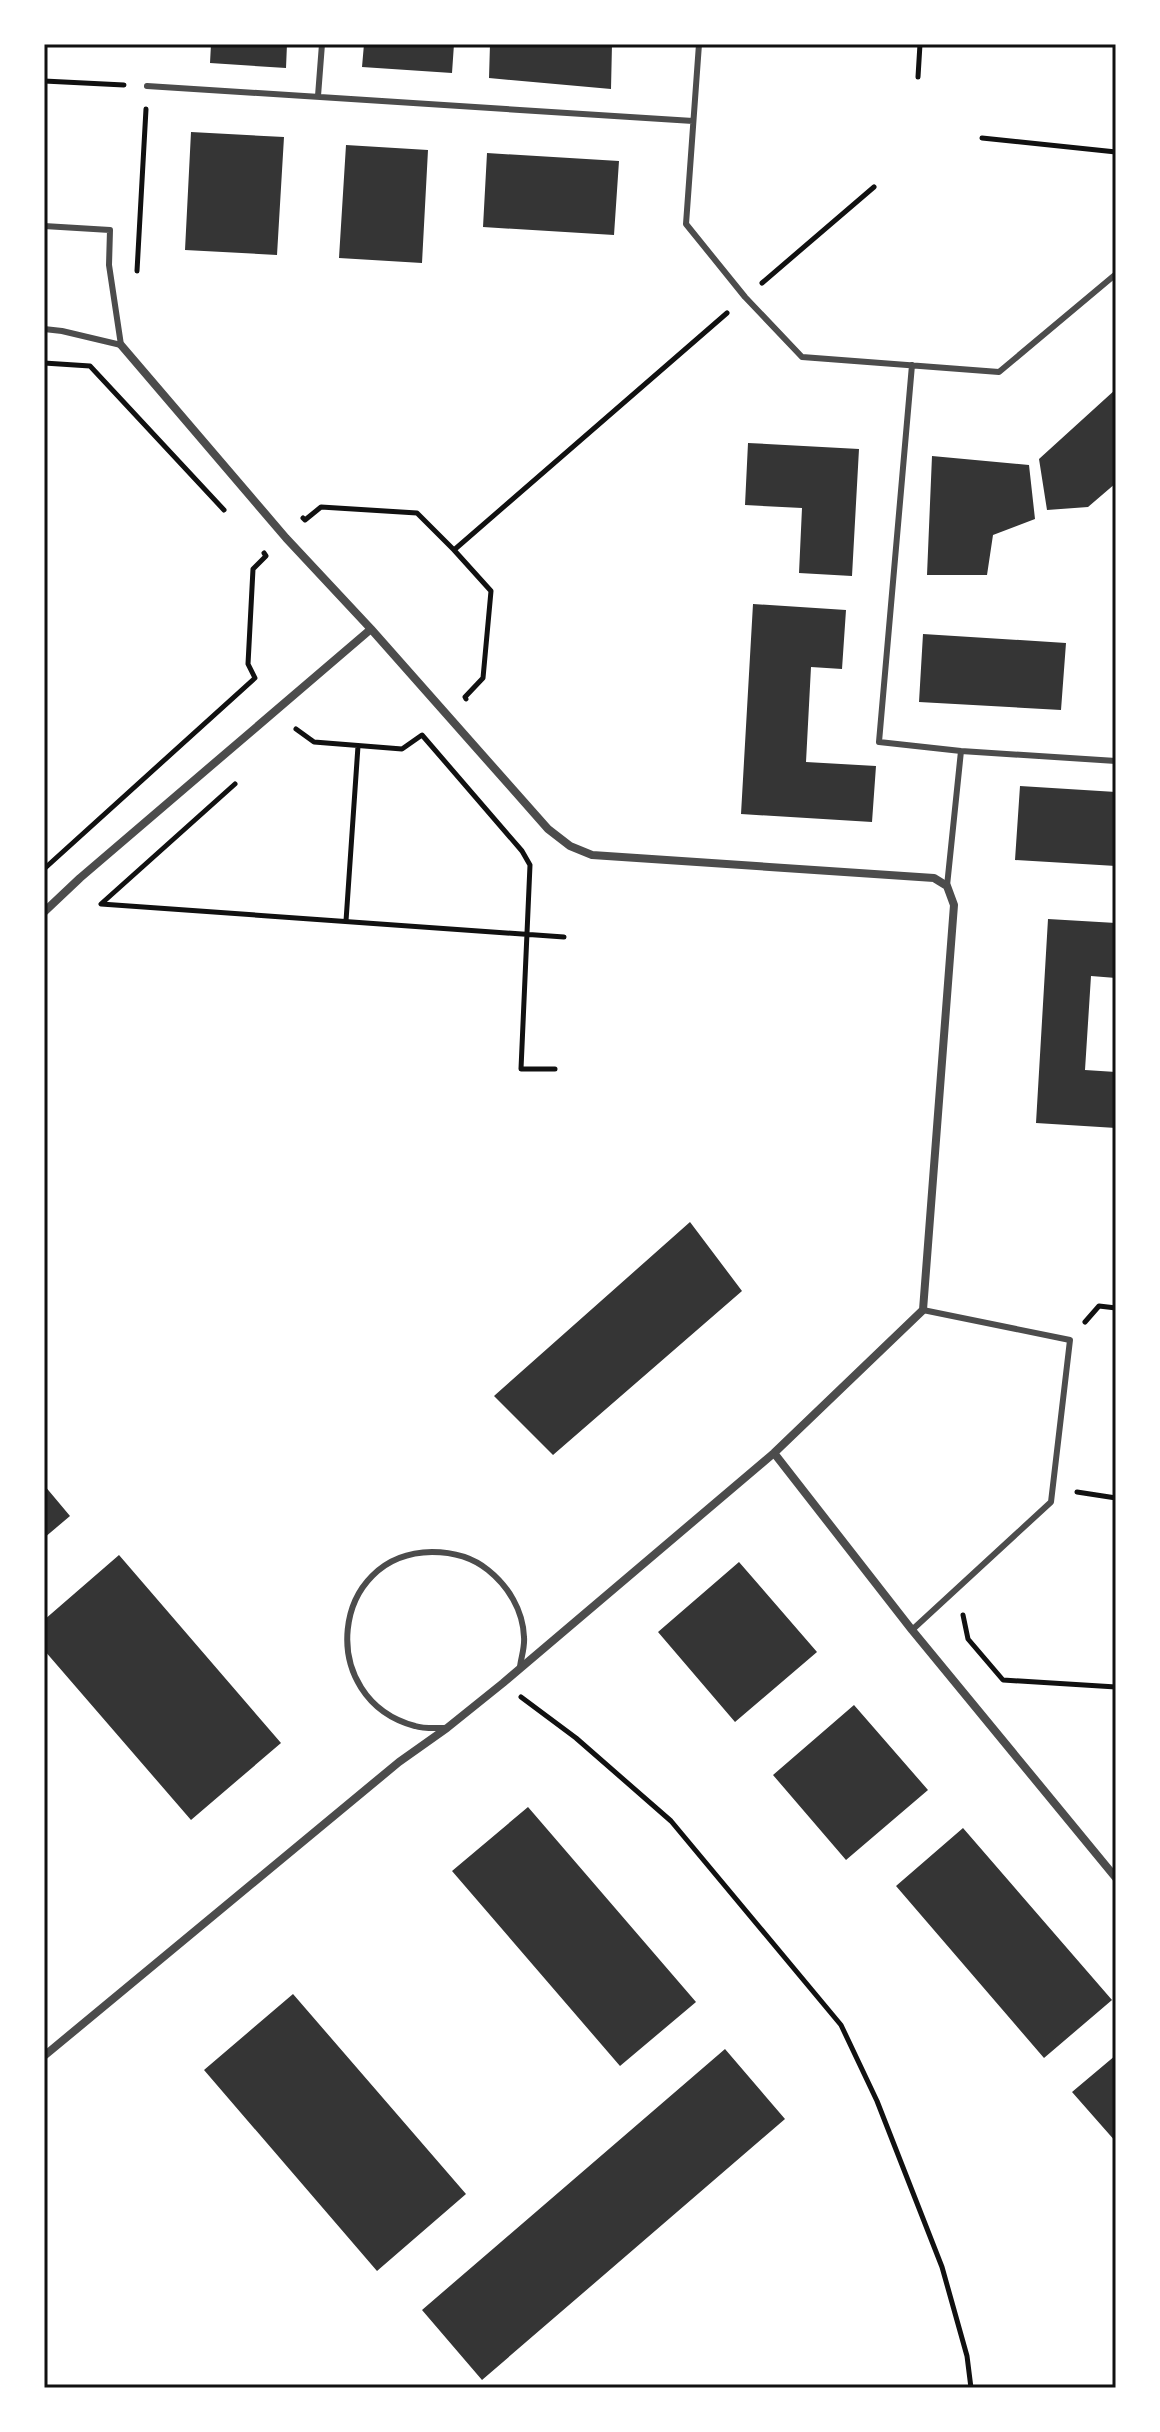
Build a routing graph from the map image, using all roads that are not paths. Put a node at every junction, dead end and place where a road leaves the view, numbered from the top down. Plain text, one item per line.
1 (322, 44) edge
2 (699, 44) edge
3 (147, 86) road end
4 (318, 96) junction
5 (693, 121) junction
6 (44, 226) edge
7 (1116, 274) edge
8 (44, 329) edge
9 (121, 345) junction
10 (912, 365) junction
11 (371, 629) junction
12 (961, 751) junction
13 (1116, 761) edge
14 (947, 886) junction
15 (44, 912) edge
16 (923, 1310) junction
17 (774, 1453) junction
18 (912, 1630) junction
19 (520, 1667) junction
20 (447, 1728) junction
21 (1116, 1878) edge
22 (44, 2056) edge

1 - 4 lane
2 - 5 lane
3 - 4 lane
4 - 5 lane
5 - 10 lane
6 - 9 lane
7 - 10 lane
8 - 9 lane
9 - 11 street
10 - 12 lane
11 - 14 street
11 - 15 street
12 - 13 lane
12 - 14 lane
14 - 16 street
16 - 17 street
16 - 18 lane
17 - 18 street
17 - 19 street
18 - 21 street
19 - 20 street
19 - 20 lane
20 - 22 street

